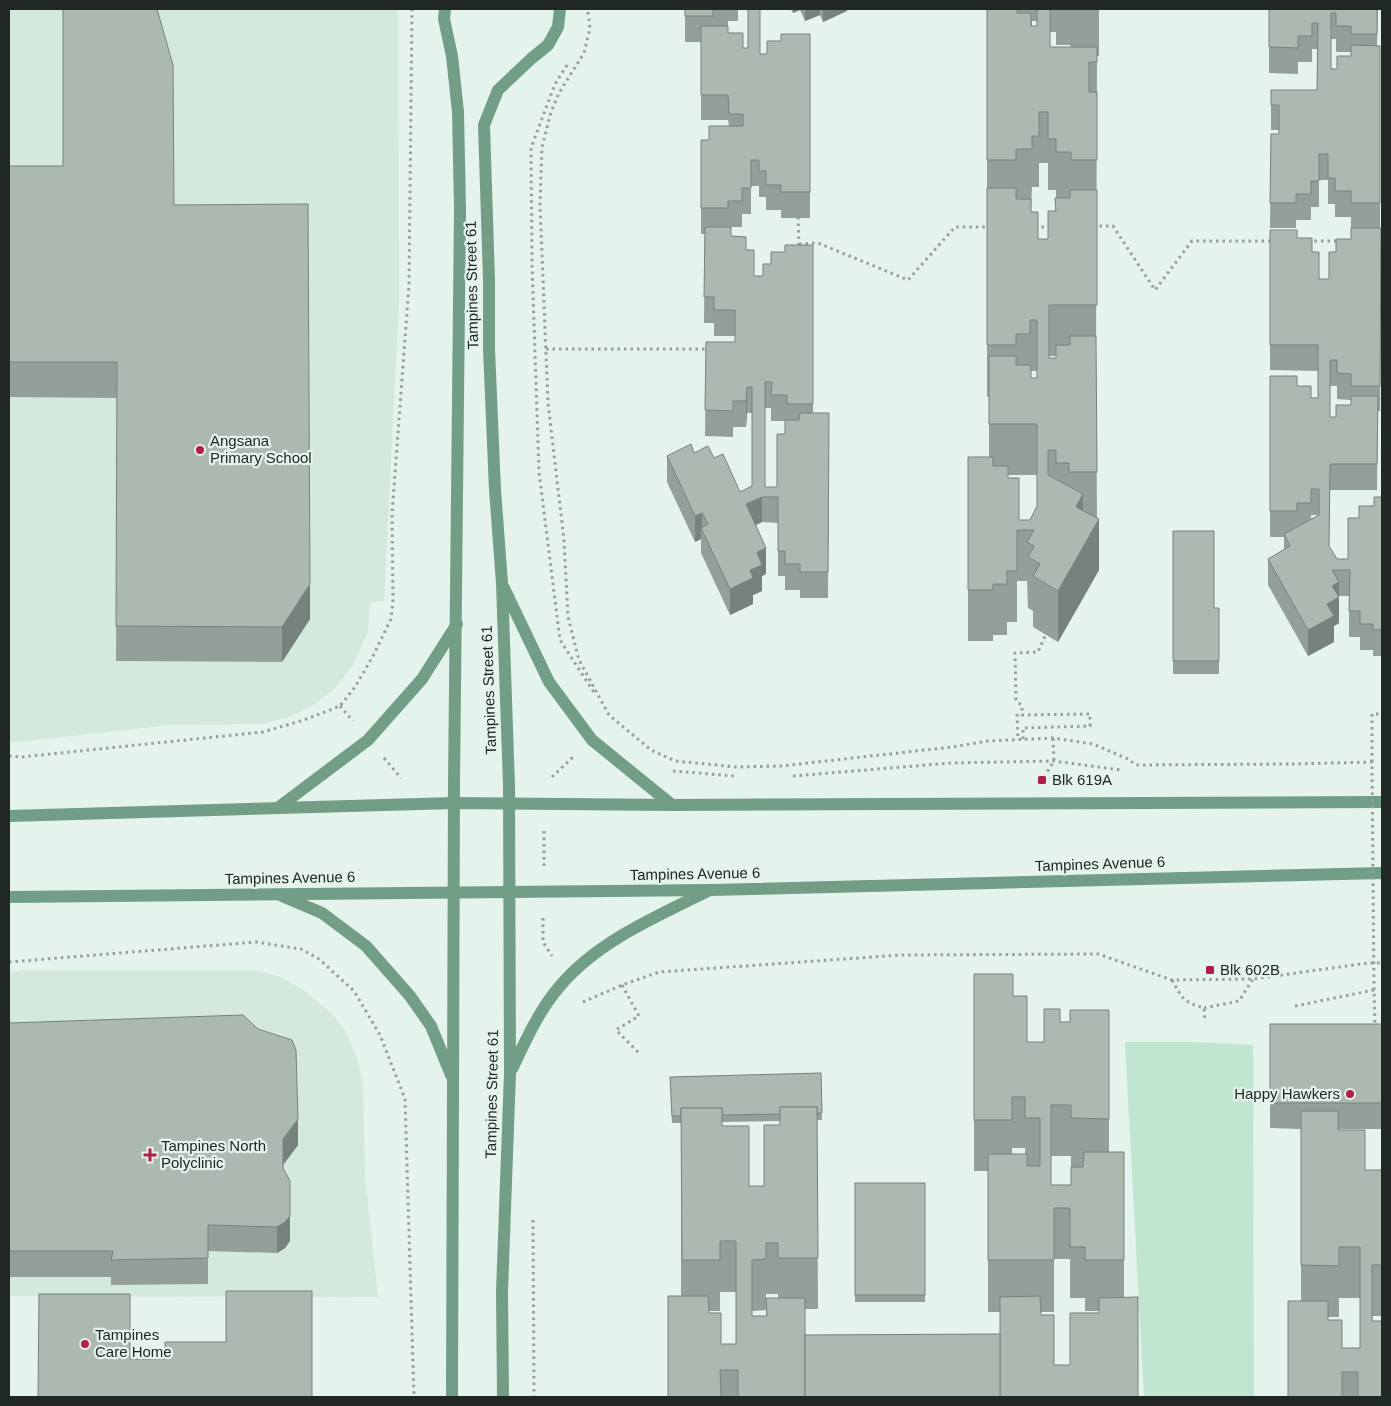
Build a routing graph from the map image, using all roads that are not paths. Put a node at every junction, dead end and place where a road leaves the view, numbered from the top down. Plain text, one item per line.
1 (445, 9) edge
2 (560, 9) edge
3 (502, 583) junction
4 (456, 624) junction
5 (1382, 802) edge
6 (454, 804) junction
7 (509, 804) junction
8 (672, 805) junction
9 (279, 807) junction
10 (9, 816) edge
11 (1382, 873) edge
12 (710, 890) junction
13 (454, 892) junction
14 (510, 892) junction
15 (277, 894) junction
16 (9, 897) edge
17 (510, 1073) junction
18 (454, 1083) junction
19 (452, 1397) edge
20 (503, 1397) edge

1 - 4 street, Tampines Street 61
2 - 3 street, Tampines Street 61
3 - 7 street, Tampines Street 61
3 - 8 street
4 - 6 street, Tampines Street 61
4 - 9 street
5 - 8 street
6 - 7 street
6 - 9 street
6 - 13 street, Tampines Street 61
7 - 8 street
7 - 14 street, Tampines Street 61
9 - 10 street
11 - 12 street, Tampines Avenue 6
12 - 14 street, Tampines Avenue 6
12 - 17 street
13 - 14 street, Tampines Avenue 6
13 - 15 street, Tampines Avenue 6
13 - 18 street, Tampines Street 61
14 - 17 street, Tampines Street 61
15 - 16 street, Tampines Avenue 6
15 - 18 street
17 - 20 street, Tampines Street 61
18 - 19 street, Tampines Street 61

